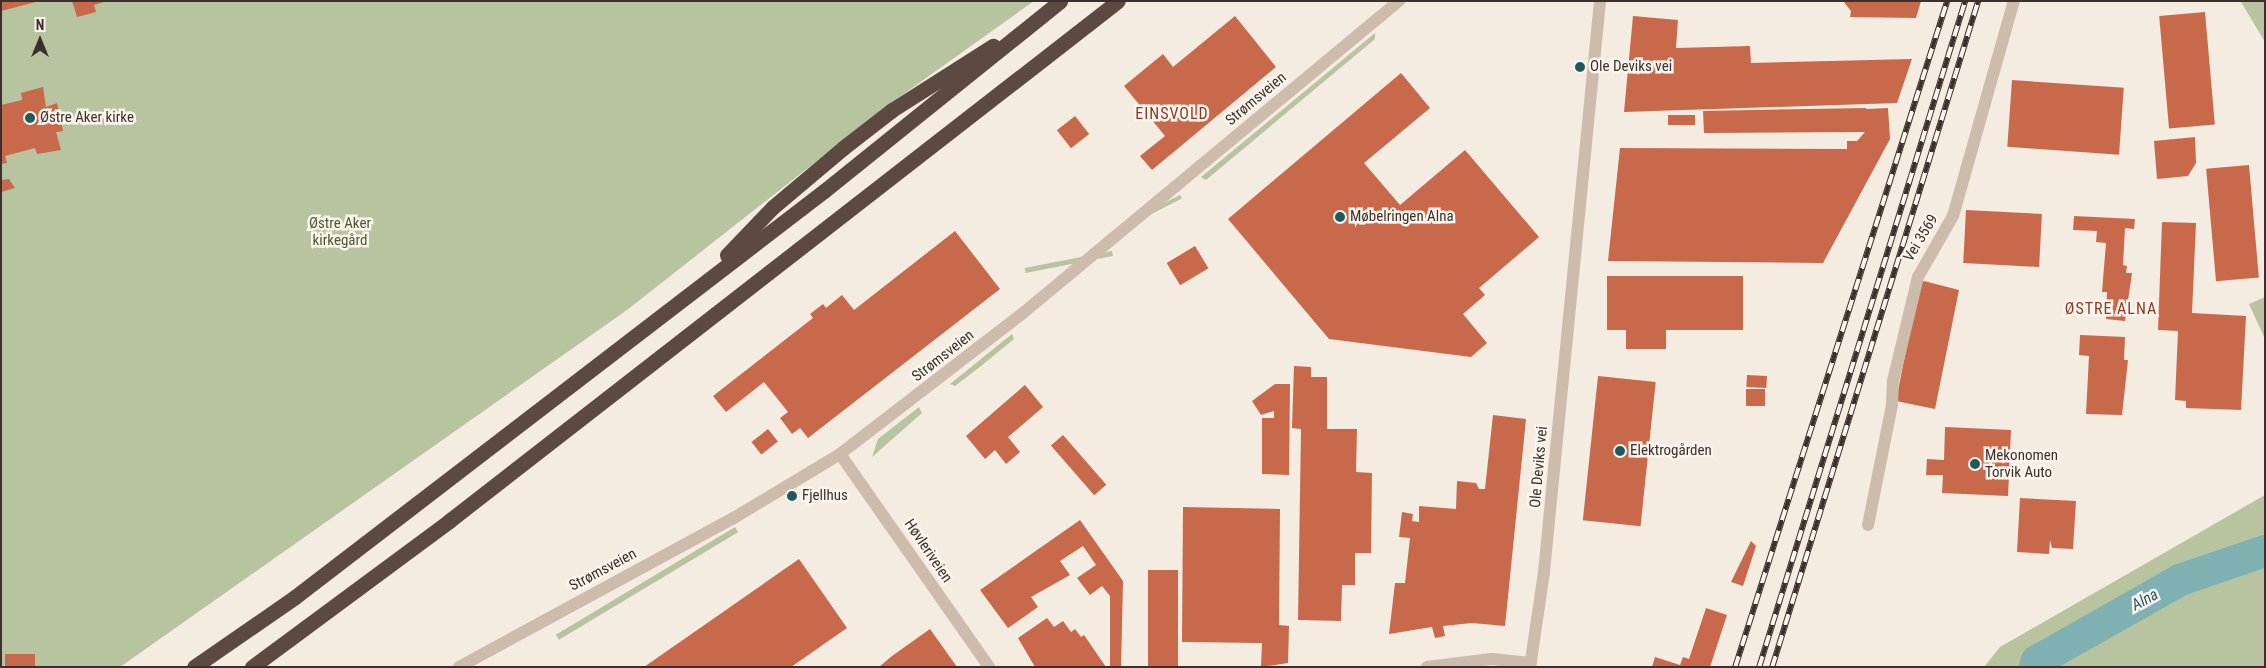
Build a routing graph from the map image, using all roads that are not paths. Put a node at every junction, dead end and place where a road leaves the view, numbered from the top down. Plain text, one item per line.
1 (1060, 1) edge
2 (1118, 1) edge
3 (1399, 1) edge
4 (1600, 1) edge
5 (2014, 1) edge
6 (1025, 28) junction
7 (709, 276) junction
8 (840, 454) junction
9 (1868, 525) dead end
10 (1530, 665) edge
11 (194, 667) edge
12 (252, 667) edge
13 (459, 667) edge
14 (990, 667) edge
15 (1427, 667) edge

1 - 6 highway
2 - 12 highway
3 - 8 street, Strømsveien
4 - 10 street, Ole Deviks vei
5 - 9 street, Vei 3569
6 - 7 highway
6 - 7 highway
7 - 11 highway
8 - 13 street, Strømsveien
8 - 14 street, Høvleriveien
10 - 15 street

